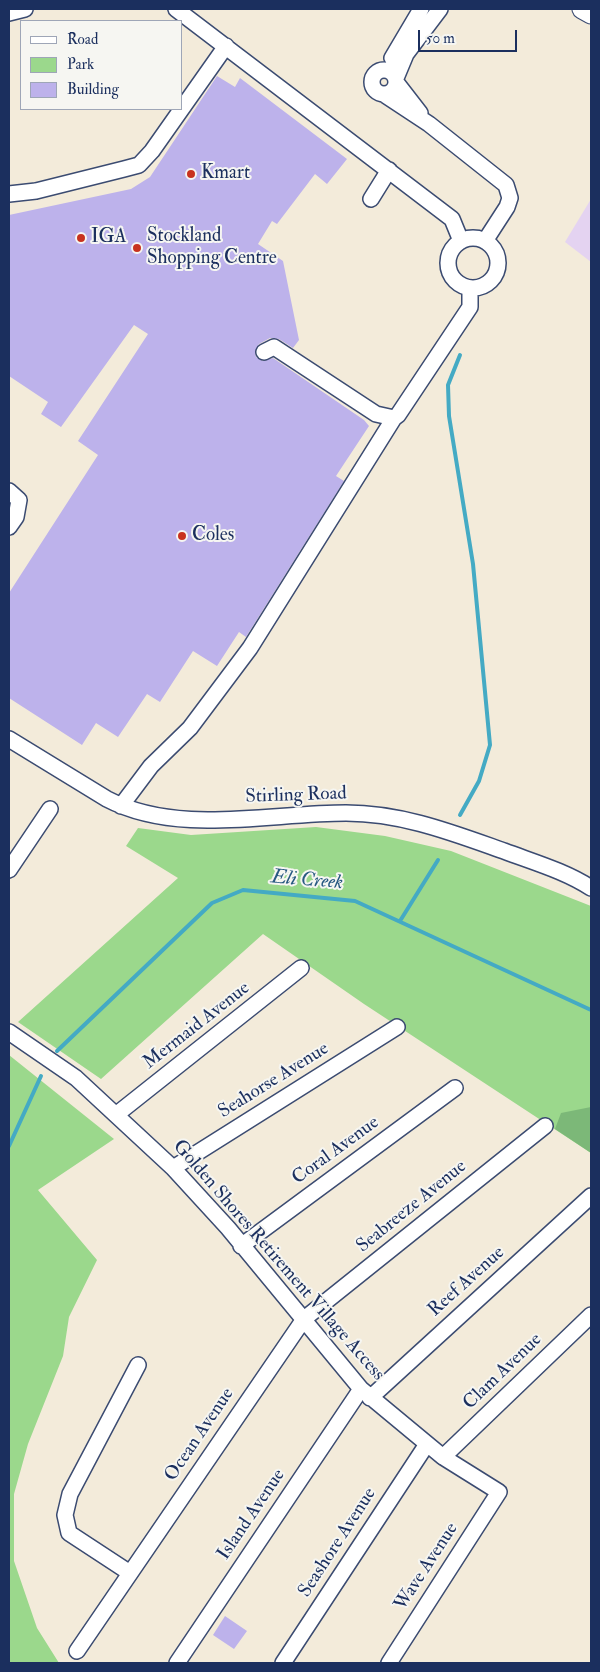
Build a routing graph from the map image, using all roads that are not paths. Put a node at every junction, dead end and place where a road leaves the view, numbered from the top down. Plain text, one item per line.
1 (25, 9) edge
2 (176, 9) edge
3 (421, 9) edge
4 (440, 9) edge
5 (582, 9) edge
6 (9, 13) edge
7 (591, 14) edge
8 (226, 46) junction
9 (392, 77) junction
10 (386, 95) junction
11 (182, 108) edge
12 (181, 110) edge
13 (429, 124) junction
14 (389, 170) junction
15 (9, 194) edge
16 (371, 199) dead end
17 (461, 241) junction
18 (485, 241) junction
19 (470, 288) junction
20 (264, 352) dead end
21 (394, 418) junction
22 (9, 490) edge
23 (9, 528) edge
24 (9, 739) edge
25 (121, 806) junction
26 (50, 809) dead end
27 (9, 870) edge
28 (591, 888) edge
29 (301, 968) dead end
30 (397, 1027) dead end
31 (9, 1032) edge
32 (455, 1088) dead end
33 (117, 1114) junction
34 (544, 1126) dead end
35 (173, 1168) junction
36 (591, 1196) edge
37 (241, 1246) junction
38 (591, 1315) edge
39 (304, 1319) junction
40 (138, 1365) dead end
41 (366, 1394) junction
42 (427, 1444) junction
43 (443, 1457) junction
44 (499, 1492) joint
45 (130, 1573) junction
46 (77, 1651) dead end
47 (177, 1663) edge
48 (283, 1663) edge
49 (389, 1663) edge

1 - 6 street
2 - 8 street
3 - 9 street
4 - 9 street
5 - 7 main road
8 - 11 street
8 - 14 street
9 - 10 street
9 - 10 street
9 - 13 street
10 - 13 street
12 - 15 street
13 - 18 street
14 - 16 street
14 - 17 street
17 - 18 street
17 - 19 street
18 - 19 street
19 - 21 street
20 - 21 street
21 - 25 street
22 - 23 street
24 - 25 street, Stirling Road
25 - 28 street, Stirling Road
26 - 27 street
29 - 33 street, Mermaid Avenue
30 - 35 street, Seahorse Avenue
31 - 33 street, Golden Shores Retirement Village Access
32 - 37 street, Coral Avenue
33 - 35 street, Golden Shores Retirement Village Access
34 - 39 street, Seabreeze Avenue
35 - 37 street, Golden Shores Retirement Village Access
36 - 41 street, Reef Avenue
37 - 39 street, Golden Shores Retirement Village Access
38 - 43 street, Clam Avenue
39 - 41 street, Golden Shores Retirement Village Access
39 - 45 street, Ocean Avenue
40 - 45 street
41 - 42 street, Golden Shores Retirement Village Access
41 - 47 street, Island Avenue
42 - 43 street, Golden Shores Retirement Village Access
42 - 48 street, Seashore Avenue
43 - 44 street, Golden Shores Retirement Village Access
44 - 49 street, Wave Avenue
45 - 46 street, Ocean Avenue

